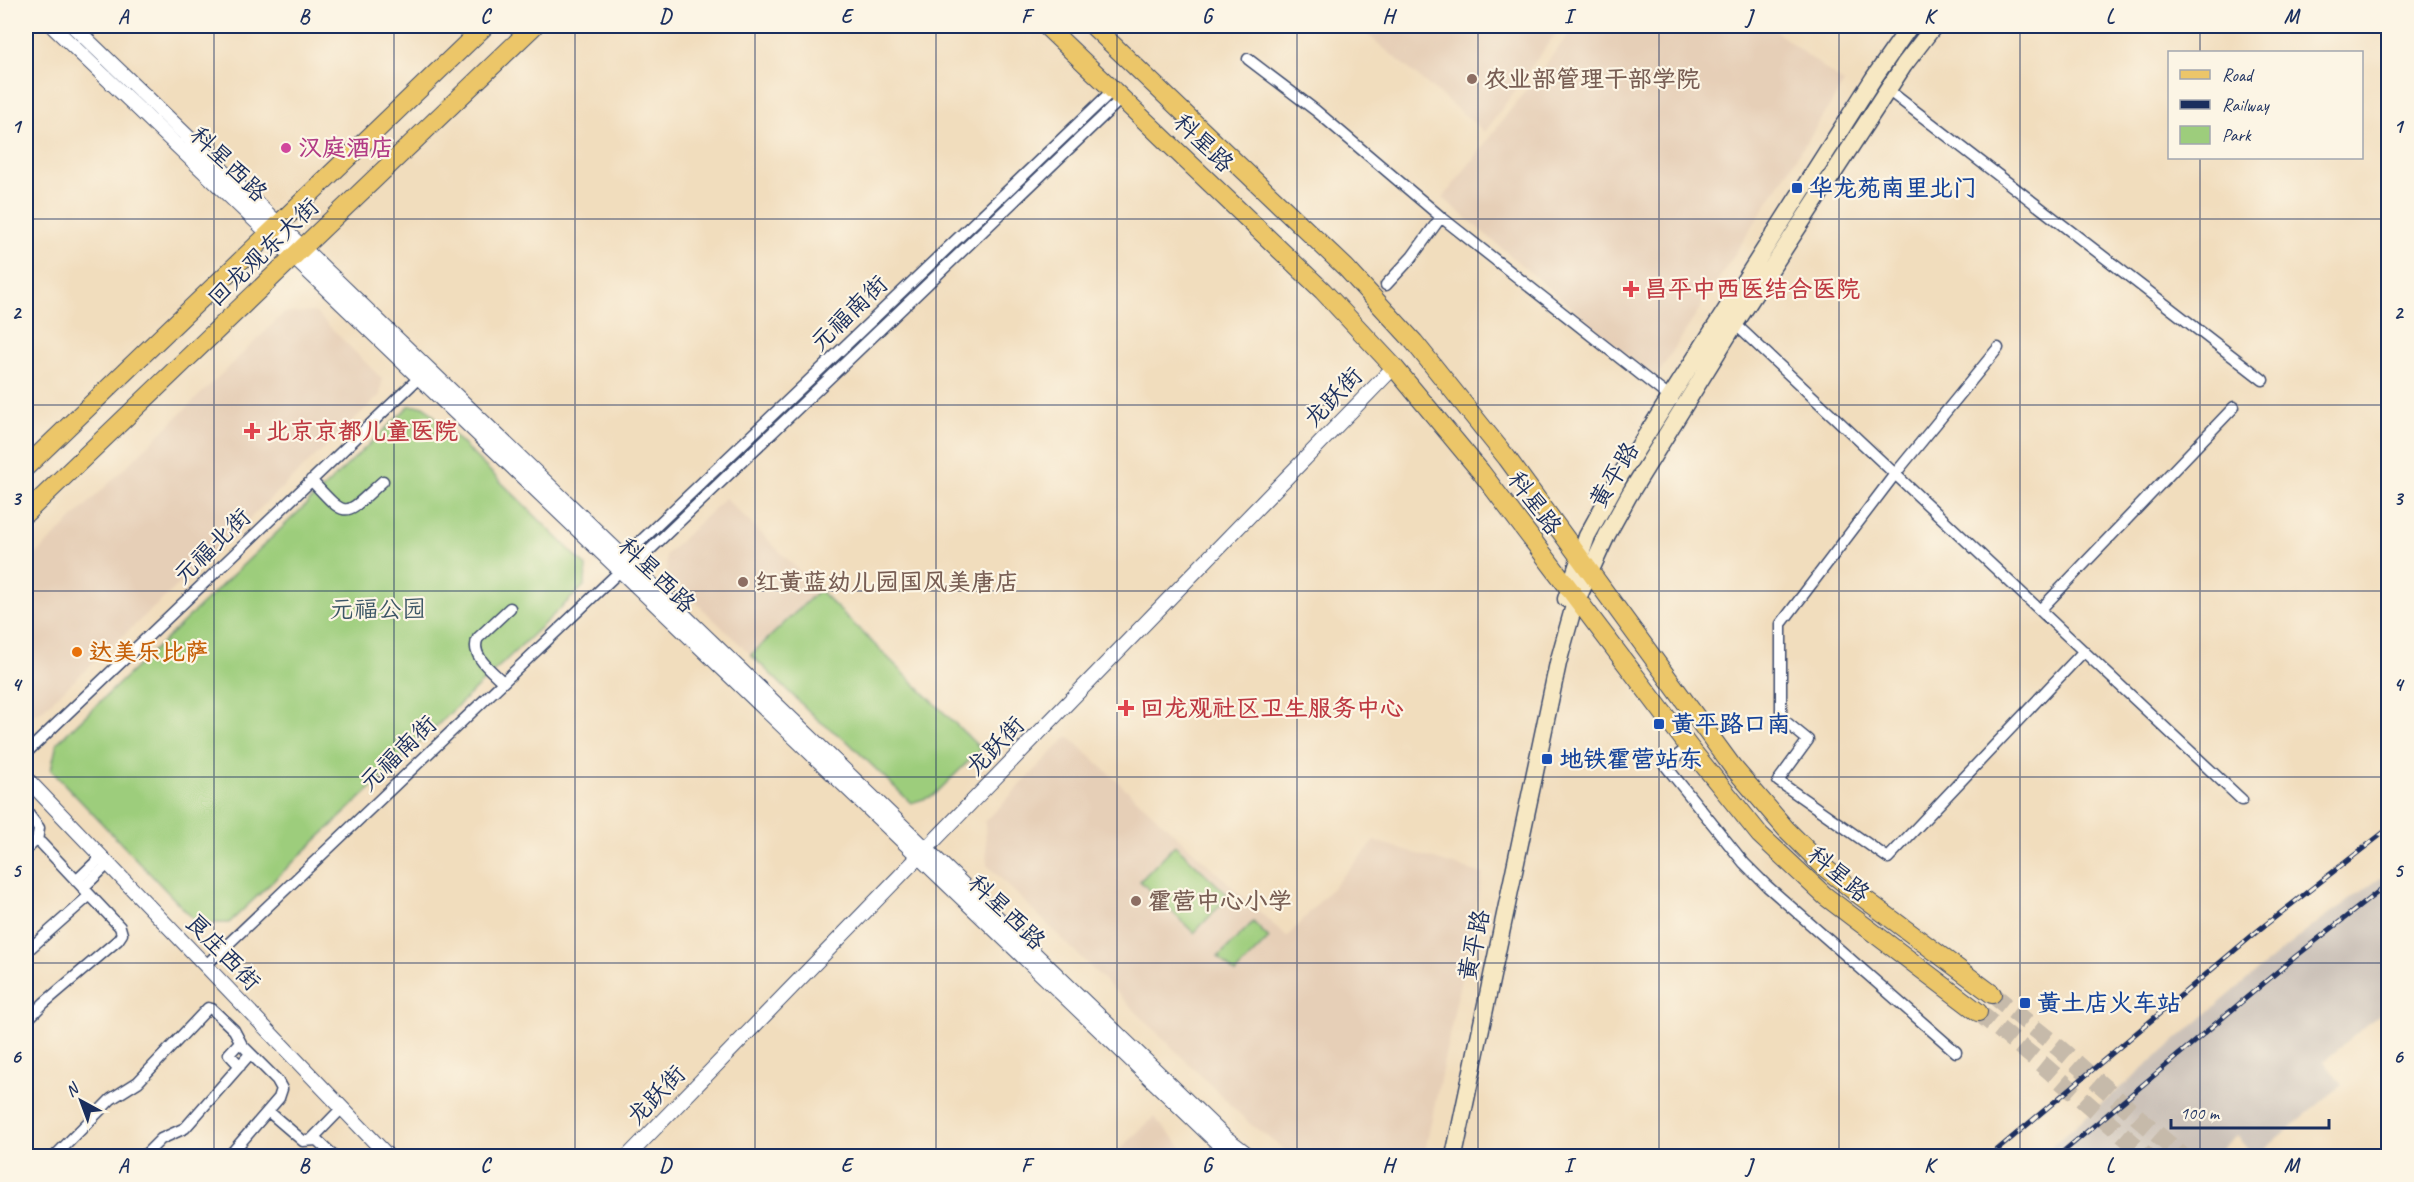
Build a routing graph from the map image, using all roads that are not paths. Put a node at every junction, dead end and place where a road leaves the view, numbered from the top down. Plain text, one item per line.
1 (52, 26) edge
2 (73, 26) edge
3 (485, 26) edge
4 (534, 26) edge
5 (1046, 26) edge
6 (1093, 26) edge
7 (1911, 26) edge
8 (1929, 31) edge
9 (1248, 59) dead end
10 (1888, 90) junction
11 (1118, 94) junction
12 (1441, 217) junction
13 (274, 228) junction
14 (298, 252) junction
15 (1386, 285) dead end
16 (1722, 313) junction
17 (1736, 324) junction
18 (1998, 348) dead end
19 (1394, 367) junction
20 (424, 373) junction
21 (2263, 380) dead end
22 (1669, 397) junction
23 (2234, 407) dead end
24 (1683, 408) junction
25 (26, 467) edge
26 (1895, 474) junction
27 (311, 480) junction
28 (383, 481) dead end
29 (26, 513) edge
30 (1579, 555) junction
31 (626, 564) junction
32 (1590, 570) junction
33 (1573, 593) junction
34 (510, 608) dead end
35 (2040, 610) junction
36 (2084, 651) junction
37 (503, 682) junction
38 (1689, 747) junction
39 (26, 753) edge
40 (26, 778) edge
41 (2242, 800) dead end
42 (26, 811) edge
43 (37, 841) junction
44 (26, 850) edge
45 (922, 853) junction
46 (105, 861) junction
47 (83, 888) junction
48 (26, 952) edge
49 (206, 966) junction
50 (1992, 994) tunnel mouth
51 (1978, 1012) tunnel mouth
52 (26, 1021) edge
53 (240, 1042) junction
54 (1956, 1052) dead end
55 (250, 1053) junction
56 (240, 1066) junction
57 (268, 1111) junction
58 (344, 1111) junction
59 (315, 1141) junction
60 (331, 1155) edge
61 (55, 1156) edge
62 (144, 1156) edge
63 (229, 1156) edge
64 (388, 1156) edge
65 (628, 1156) edge
66 (1231, 1156) edge
67 (1248, 1156) edge
68 (1447, 1156) edge
69 (1454, 1156) edge

1 - 13 street, 科星西路
2 - 13 street, 科星西路
3 - 13 main road, 回龙观东大街
4 - 14 main road, 回龙观东大街
5 - 11 main road, 科星路
6 - 30 main road, 科星路
7 - 8 main road, 黄平路
7 - 16 main road, 黄平路
8 - 10 main road, 黄平路
9 - 12 street
10 - 17 main road, 黄平路
10 - 21 street
11 - 19 main road, 科星路
11 - 31 street, 元福南街
12 - 15 street
12 - 22 street
13 - 14 street, 科星西路
13 - 25 main road, 回龙观东大街
14 - 20 street, 科星西路
14 - 29 main road, 回龙观东大街
16 - 17 street
16 - 22 main road, 黄平路
17 - 24 main road, 黄平路
17 - 26 street
18 - 26 street
19 - 33 main road, 科星路
19 - 45 street, 龙跃街
20 - 27 street, 元福北街
20 - 31 street, 科星西路
22 - 24 street
22 - 30 main road, 黄平路
23 - 35 street
24 - 32 main road, 黄平路
26 - 35 street
26 - 36 street
27 - 28 street
27 - 39 street, 元福北街
30 - 32 main road, 科星路
30 - 33 main road, 黄平路
31 - 37 street, 元福南街
31 - 45 street, 科星西路
32 - 33 main road, 黄平路
32 - 50 main road, 科星路
33 - 38 main road, 科星路
33 - 68 main road, 黄平路
33 - 69 main road, 黄平路
34 - 37 street
35 - 36 street
36 - 41 street
37 - 49 street, 元福南街
38 - 51 main road, 科星路
38 - 54 street
40 - 46 street, 良庄西街
42 - 43 street
43 - 44 street
43 - 47 street
45 - 65 street, 龙跃街
45 - 66 street, 科星西路
45 - 67 street, 科星西路
46 - 47 street
46 - 49 street, 良庄西街
47 - 48 street
47 - 52 street
49 - 58 street, 良庄西街
53 - 55 street
53 - 56 street
53 - 61 street
55 - 56 street
55 - 57 street
56 - 62 street
57 - 59 street
57 - 63 street
58 - 59 street
58 - 64 street, 良庄西街
59 - 60 street

